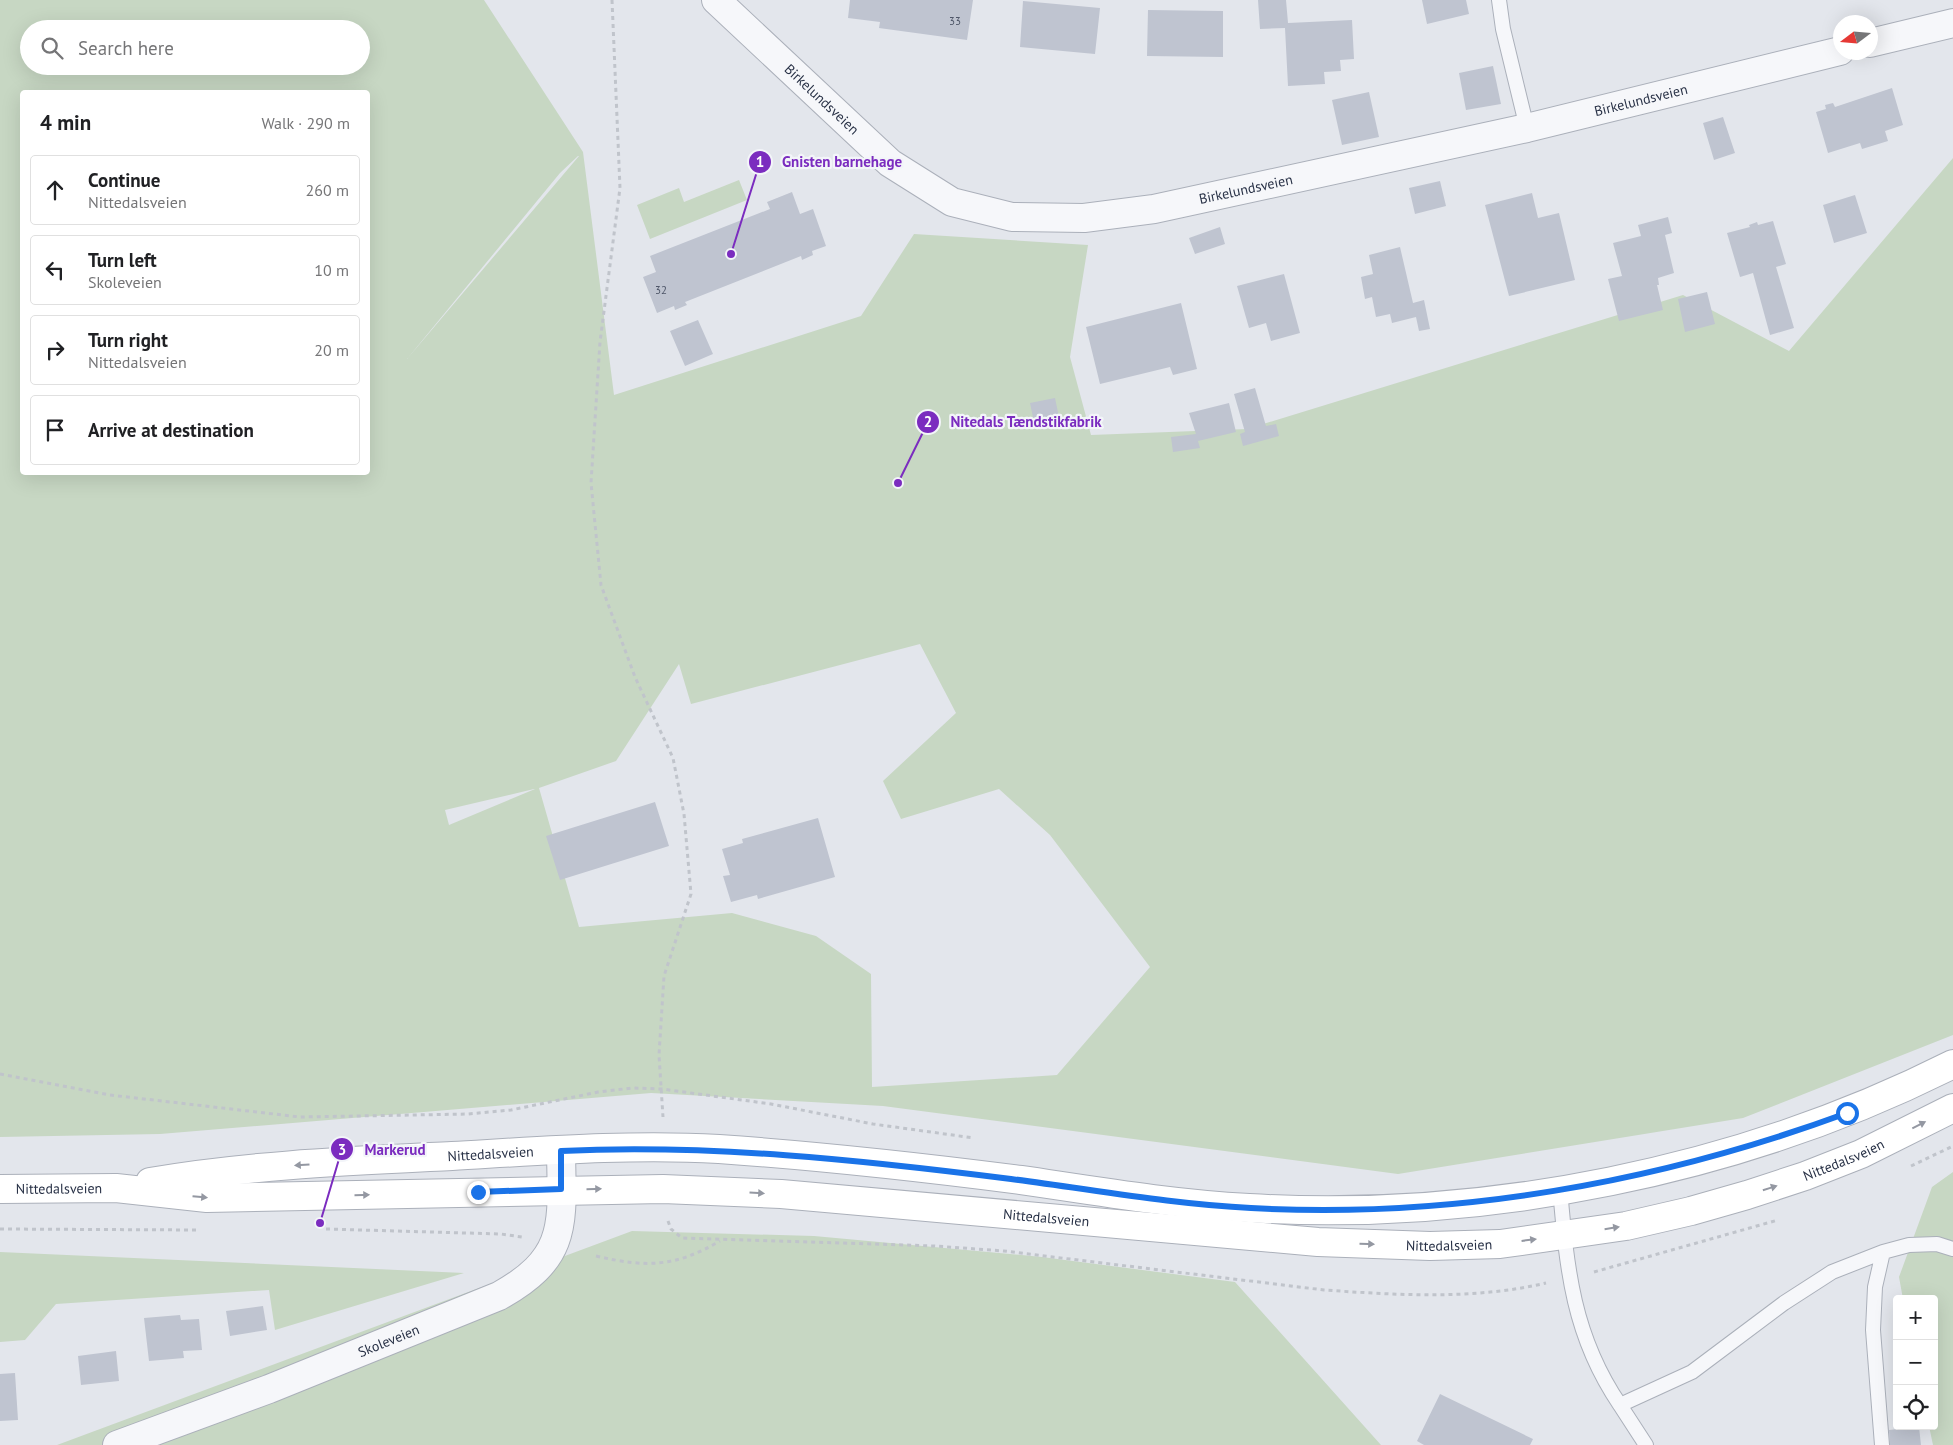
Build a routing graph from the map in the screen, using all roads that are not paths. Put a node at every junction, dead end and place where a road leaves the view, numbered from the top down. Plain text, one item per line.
1 (716, 0) edge
2 (1499, 0) edge
3 (1953, 23) edge
4 (1878, 42) edge
5 (1833, 53) edge
6 (1527, 128) junction
7 (1953, 1064) edge
8 (1953, 1108) edge
9 (561, 1151) junction
10 (116, 1188) junction
11 (0, 1189) edge
12 (561, 1189) junction
13 (1560, 1189) junction
14 (1564, 1236) junction
15 (1953, 1249) edge
16 (1883, 1252) junction
17 (1620, 1405) junction
18 (117, 1445) edge
19 (1646, 1445) edge
20 (1882, 1445) edge

1 - 6 street, Birkelundsveien
2 - 6 lane
3 - 4 street
5 - 6 street, Birkelundsveien
7 - 13 main road, Nittedalsveien
14 -> 8 main road, Nittedalsveien
9 -> 10 main road, Nittedalsveien
9 - 12 street, Skoleveien
9 - 13 main road, Nittedalsveien
10 - 11 main road, Nittedalsveien
10 -> 12 main road, Nittedalsveien
12 -> 14 main road, Nittedalsveien
12 - 18 street, Skoleveien
13 - 14 lane
14 - 17 lane
15 - 16 lane
16 - 17 lane
16 - 20 lane
17 - 19 lane

